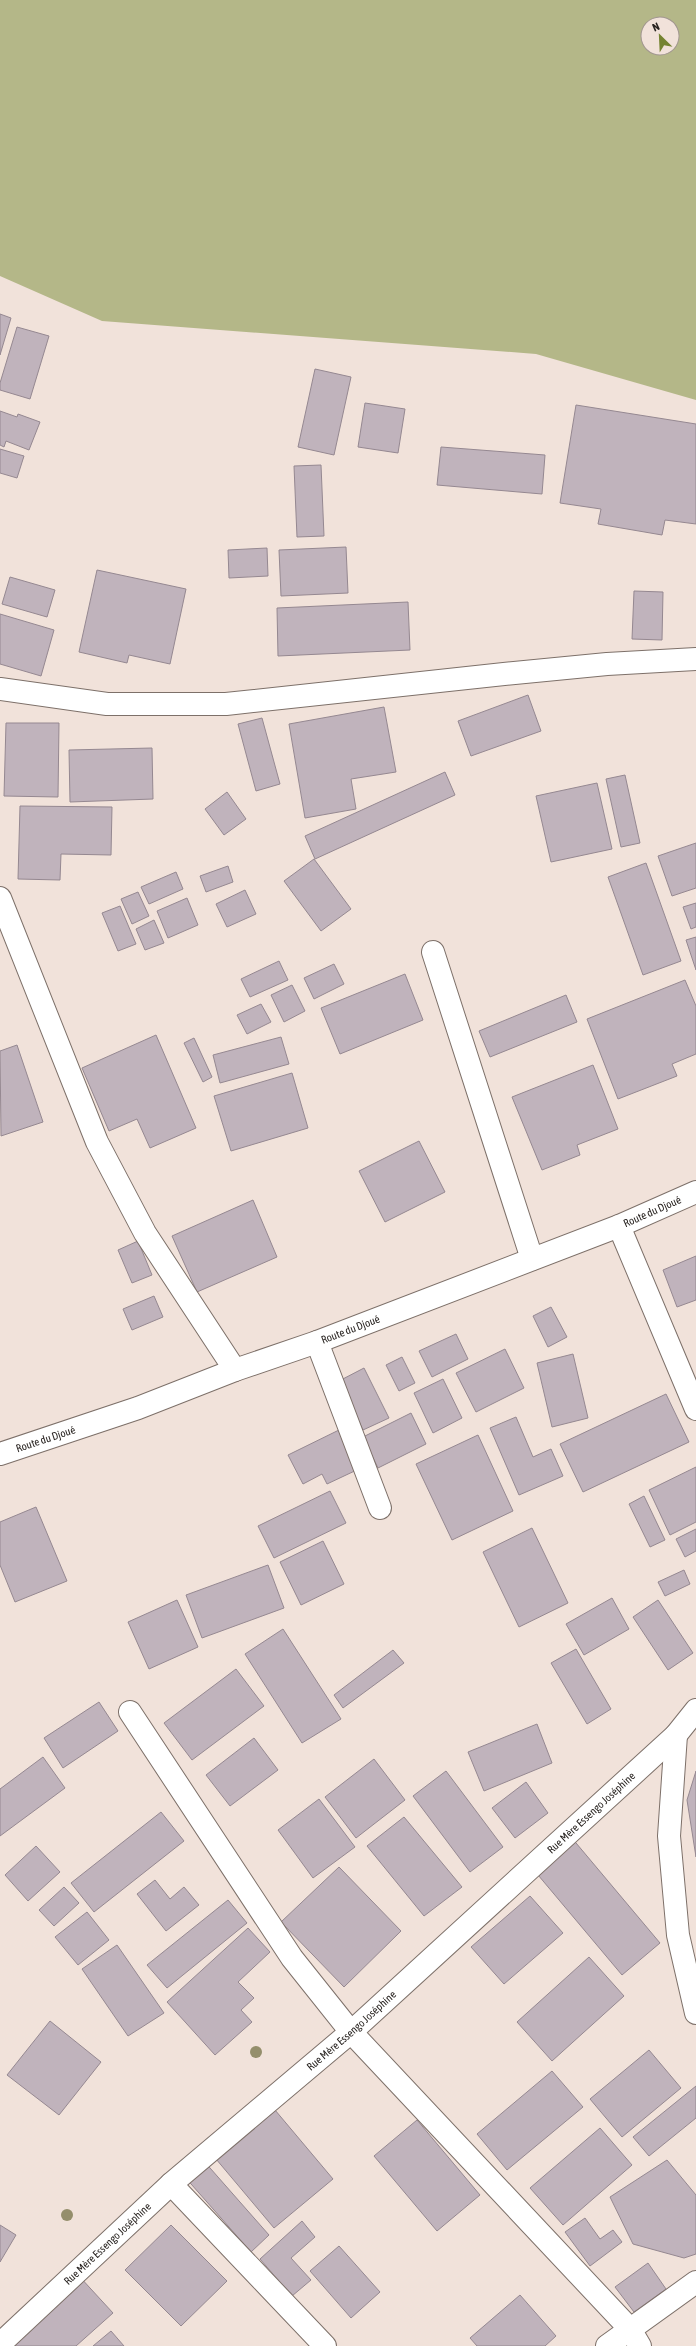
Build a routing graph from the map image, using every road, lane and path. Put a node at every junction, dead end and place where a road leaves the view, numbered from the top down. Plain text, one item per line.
1 (696, 659) edge
2 (0, 689) edge
3 (0, 898) edge
4 (433, 952) dead end
5 (696, 1192) edge
6 (619, 1226) junction
7 (532, 1259) junction
8 (318, 1342) junction
9 (235, 1370) junction
10 (696, 1409) edge
11 (0, 1454) edge
12 (380, 1508) dead end
13 (696, 1710) edge
14 (130, 1712) dead end
15 (676, 1735) junction
16 (696, 2013) edge
17 (352, 2032) junction
18 (171, 2184) junction
19 (696, 2282) edge
20 (635, 2337) edge
21 (0, 2344) edge
22 (325, 2346) edge
23 (607, 2346) edge

1 - 2 street
3 - 9 street
4 - 7 street
5 - 6 street, Route du Djoué
6 - 7 street, Route du Djoué
6 - 10 street
7 - 8 street, Route du Djoué
8 - 9 street, Route du Djoué
8 - 12 street
9 - 11 street, Route du Djoué
13 - 15 street, Rue Mère Essengo Joséphine
14 - 17 street
15 - 16 street
15 - 17 street, Rue Mère Essengo Joséphine
17 - 18 street, Rue Mère Essengo Joséphine
17 - 20 street
18 - 21 street, Rue Mère Essengo Joséphine
18 - 22 street
19 - 20 street
20 - 23 street

